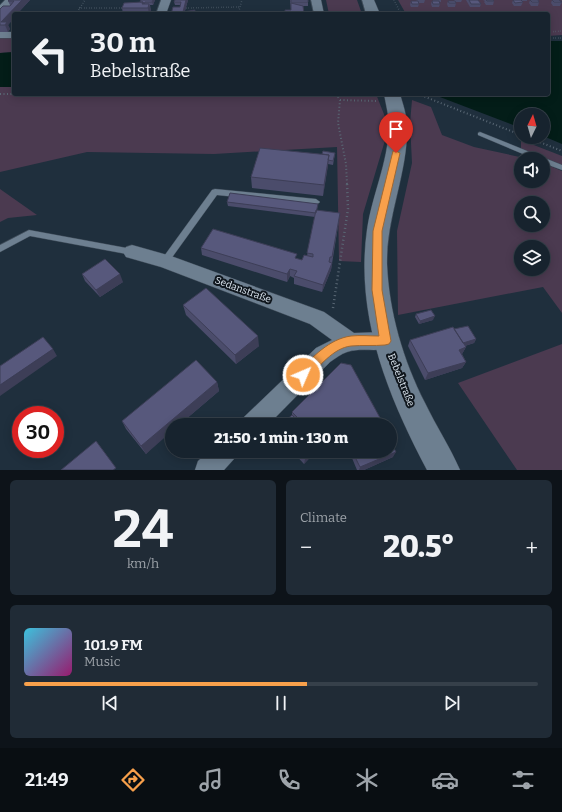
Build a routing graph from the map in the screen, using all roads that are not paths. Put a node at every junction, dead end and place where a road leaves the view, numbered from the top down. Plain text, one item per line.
1 (10, 0) edge
2 (166, 0) edge
3 (316, 0) edge
4 (368, 0) edge
5 (0, 11) edge
6 (162, 12) edge
7 (319, 12) edge
8 (372, 12) edge
9 (0, 35) edge
10 (12, 35) edge
11 (393, 98) edge
12 (480, 134) dead end
13 (525, 152) edge
14 (550, 163) edge
15 (562, 168) edge
16 (316, 202) edge
17 (0, 249) edge
18 (132, 252) joint
19 (165, 261) junction
20 (349, 341) junction
21 (385, 341) junction
22 (259, 418) edge
23 (219, 458) edge
24 (207, 470) edge
25 (444, 470) edge

1 - 5 street
2 - 6 street
3 - 7 street
4 - 8 main road
9 - 10 street
11 - 21 main road, Bebelstraße
12 - 13 lane
14 - 15 lane
16 - 19 lane
17 - 18 lane
18 - 19 street, Sedanstraße
19 - 20 street, Sedanstraße
20 - 21 street
20 - 22 street
21 - 25 main road, Bebelstraße
23 - 24 street

